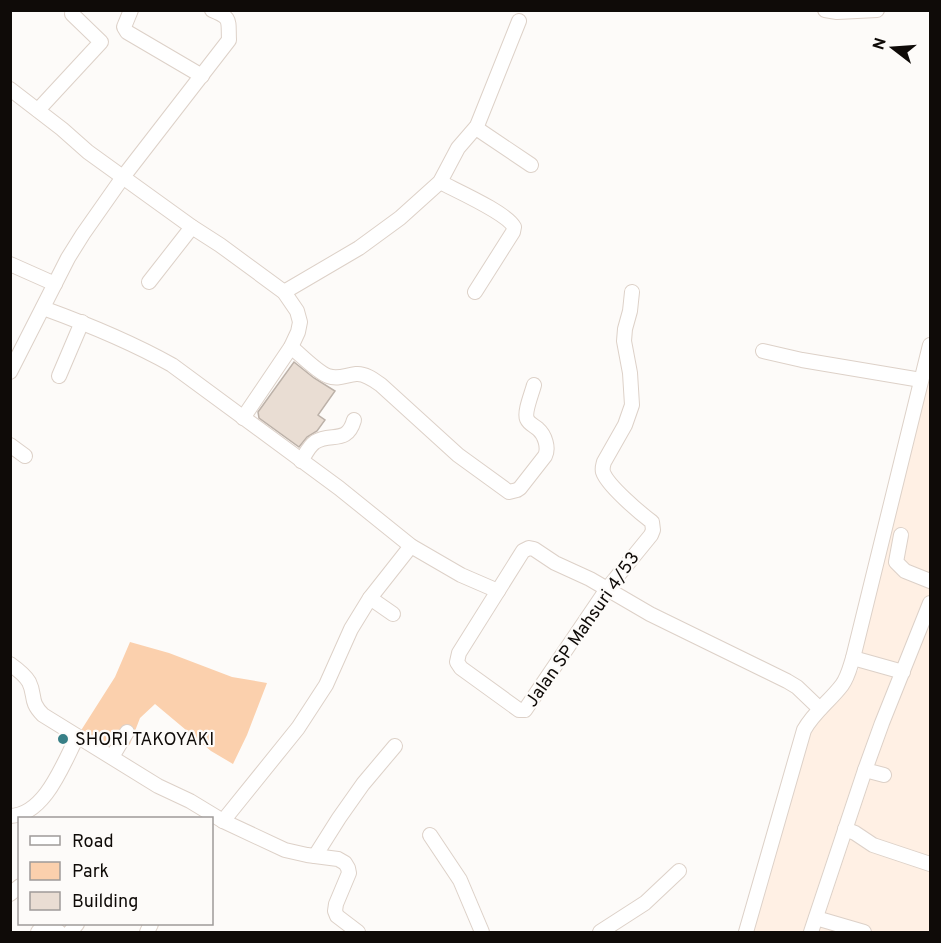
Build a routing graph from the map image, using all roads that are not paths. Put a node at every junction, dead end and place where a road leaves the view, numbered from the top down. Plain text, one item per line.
1 (131, 10) edge
2 (212, 10) edge
3 (825, 10) edge
4 (877, 10) edge
5 (72, 14) dead end
6 (519, 21) dead end
7 (202, 76) junction
8 (10, 89) edge
9 (38, 110) junction
10 (477, 126) junction
11 (531, 165) dead end
12 (123, 177) junction
13 (440, 182) junction
14 (192, 226) junction
15 (10, 264) edge
16 (149, 282) dead end
17 (56, 284) junction
18 (284, 292) junction
19 (475, 292) dead end
20 (632, 292) dead end
21 (44, 308) junction
22 (82, 322) junction
23 (930, 345) edge
24 (291, 347) junction
25 (763, 351) dead end
26 (10, 372) edge
27 (59, 376) dead end
28 (921, 380) junction
29 (534, 385) dead end
30 (243, 418) junction
31 (354, 420) dead end
32 (10, 445) edge
33 (25, 456) dead end
34 (301, 461) junction
35 (901, 535) dead end
36 (411, 546) junction
37 (930, 581) edge
38 (607, 589) junction
39 (498, 591) junction
40 (370, 598) junction
41 (930, 603) edge
42 (393, 614) dead end
43 (854, 658) junction
44 (10, 664) edge
45 (903, 672) junction
46 (820, 709) junction
47 (127, 732) dead end
48 (77, 737) junction
49 (395, 746) dead end
50 (112, 757) junction
51 (865, 770) junction
52 (884, 775) dead end
53 (10, 816) edge
54 (223, 821) junction
55 (845, 830) junction
56 (430, 835) dead end
57 (315, 856) junction
58 (930, 864) edge
59 (679, 871) dead end
60 (816, 918) junction
61 (38, 933) edge
62 (59, 933) edge
63 (358, 933) edge
64 (482, 933) edge
65 (600, 933) edge
66 (746, 933) edge
67 (811, 933) edge
68 (864, 933) edge

1 - 7 street
2 - 7 street
3 - 4 street
5 - 9 street
6 - 10 street
7 - 12 street
8 - 9 street
9 - 12 street
10 - 11 street
10 - 13 street
12 - 14 street
12 - 17 street
13 - 18 street
13 - 19 street
14 - 16 street
14 - 18 street
15 - 17 street
17 - 21 street
18 - 24 street
20 - 38 street, Jalan SP Mahsuri 4/53
21 - 22 street
21 - 26 street
22 - 27 street
22 - 30 street
23 - 28 street
24 - 29 street
24 - 30 street
25 - 28 street
28 - 43 street
30 - 34 street
31 - 34 street
32 - 33 street
34 - 36 street
35 - 37 street
36 - 39 street
36 - 40 street
38 - 39 street
38 - 39 street, Jalan SP Mahsuri 4/53
38 - 46 street
40 - 42 street
40 - 54 street
41 - 45 street
43 - 45 street
43 - 46 street
44 - 48 street
45 - 51 street
46 - 66 street
47 - 50 street
48 - 50 street
48 - 53 street
49 - 57 street
50 - 54 street
51 - 52 street
51 - 55 street
54 - 57 street
55 - 58 street
55 - 60 street
56 - 64 street
57 - 63 street
59 - 65 street
60 - 67 street
60 - 68 street
61 - 62 street

